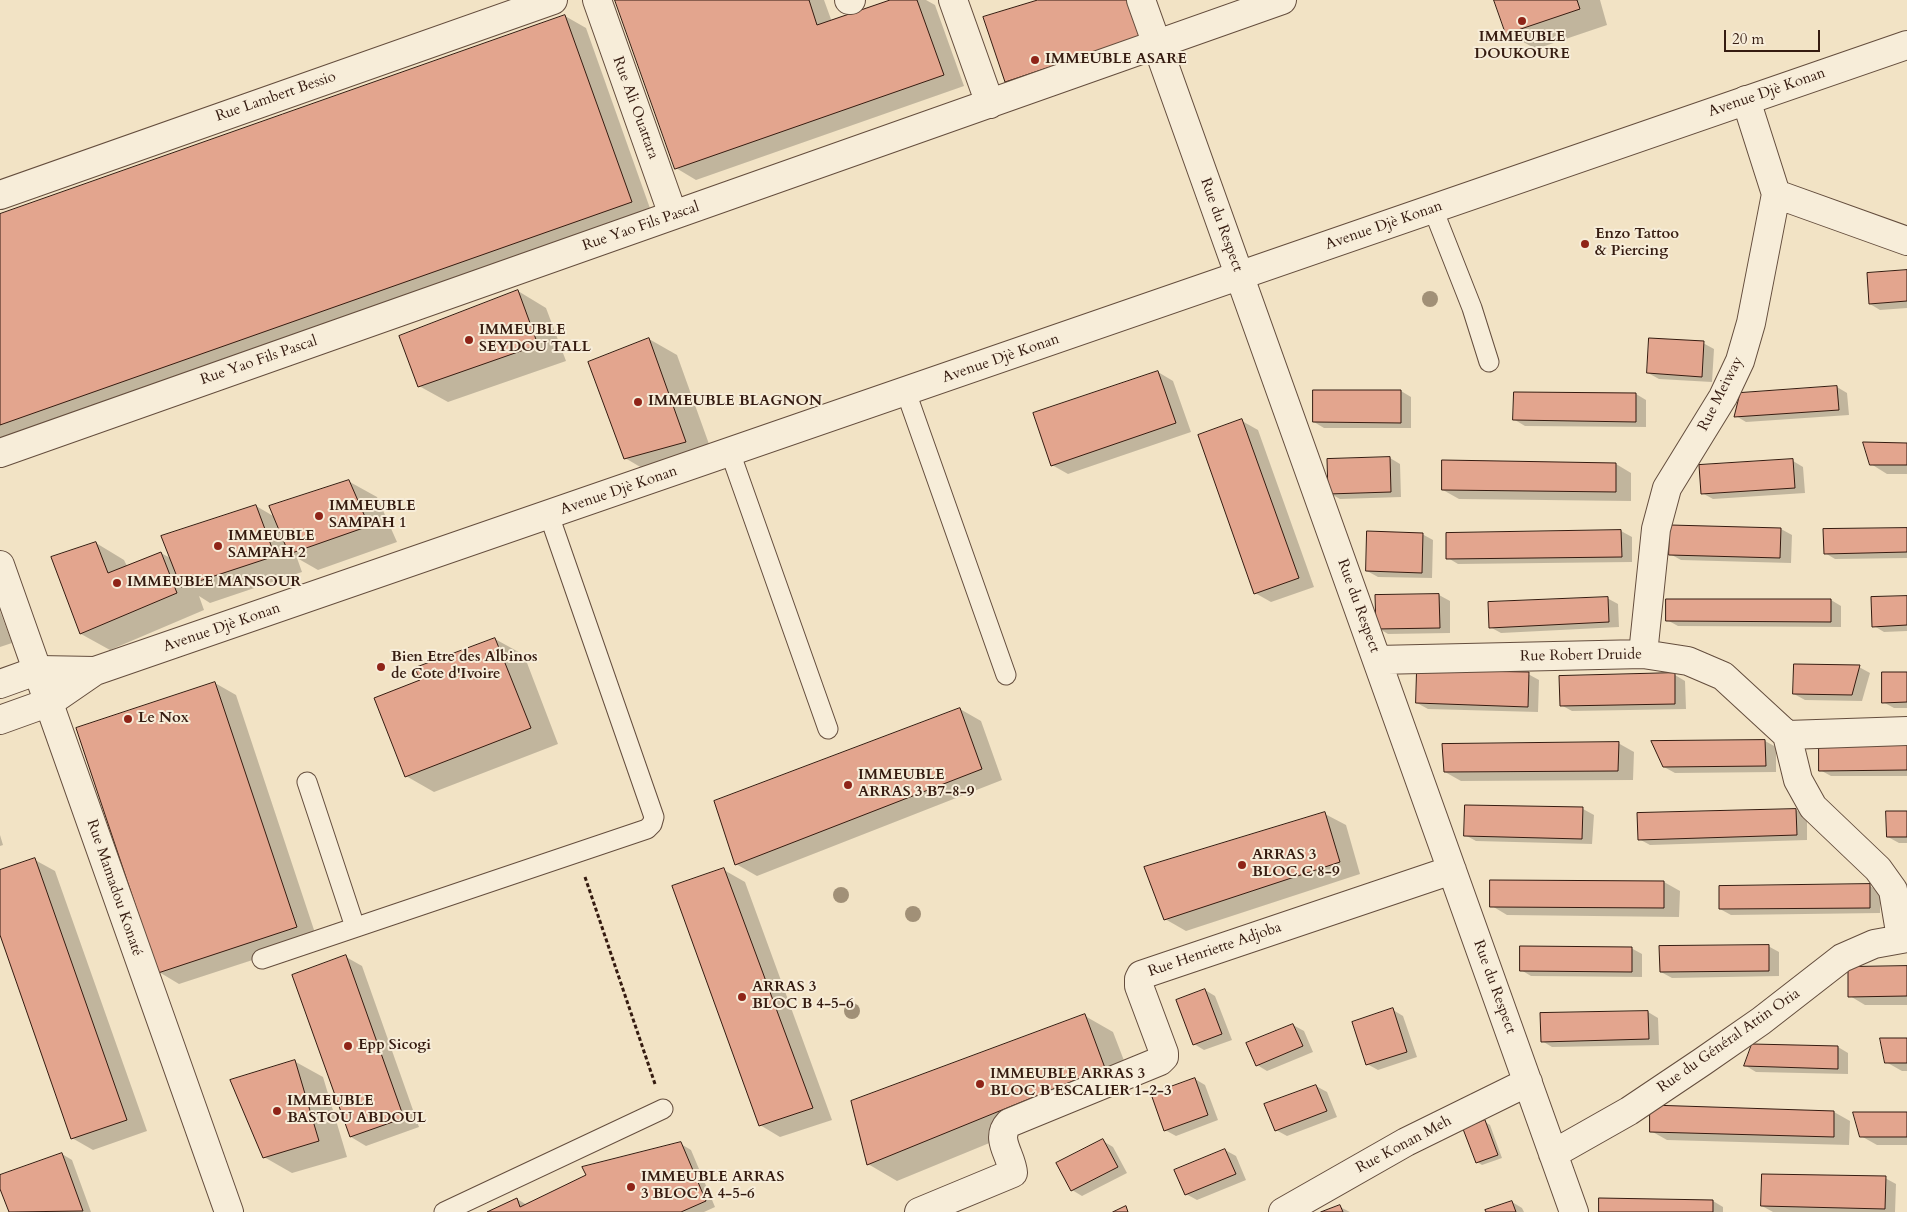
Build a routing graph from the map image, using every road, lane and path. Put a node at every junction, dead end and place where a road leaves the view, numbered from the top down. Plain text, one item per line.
1 (552, 0) edge
2 (596, 0) edge
3 (953, 0) edge
4 (1141, 0) edge
5 (1282, 0) edge
6 (1157, 45) junction
7 (1907, 45) edge
8 (1746, 100) junction
9 (990, 104) junction
10 (1776, 194) junction
11 (0, 195) edge
12 (1433, 209) junction
13 (674, 215) junction
14 (1907, 241) edge
15 (1240, 276) junction
16 (1489, 362) dead end
17 (906, 392) junction
18 (730, 452) junction
19 (0, 453) edge
20 (549, 515) junction
21 (0, 565) edge
22 (1643, 654) junction
23 (1377, 660) junction
24 (39, 670) junction
25 (95, 671) junction
26 (1006, 674) dead end
27 (0, 684) edge
28 (50, 702) junction
29 (0, 720) edge
30 (828, 729) dead end
31 (1907, 731) edge
32 (1787, 735) junction
33 (307, 782) dead end
34 (577, 852) junction
35 (1452, 870) junction
36 (355, 927) junction
37 (1904, 938) edge
38 (262, 959) dead end
39 (1528, 1082) junction
40 (663, 1109) joint
41 (1554, 1154) junction
42 (229, 1212) edge
43 (444, 1212) edge
44 (919, 1212) edge
45 (1283, 1212) edge
46 (1574, 1212) edge

1 - 11 street, Rue Lambert Bessio
2 - 13 street, Rue Ali Ouattara
3 - 9 street
4 - 6 street, Rue du Respect
5 - 6 street, Rue Yao Fils Pascal
6 - 9 street, Rue Yao Fils Pascal
6 - 15 street, Rue du Respect
7 - 8 street, Avenue Djè Konan
8 - 10 street, Rue Meiway
8 - 12 street, Avenue Djè Konan
9 - 13 street, Rue Yao Fils Pascal
10 - 14 street
10 - 22 street, Rue Meiway
12 - 15 street, Avenue Djè Konan
12 - 16 lane
13 - 19 street, Rue Yao Fils Pascal
15 - 17 street, Avenue Djè Konan
15 - 23 street, Rue du Respect
17 - 18 street, Avenue Djè Konan
17 - 26 lane
18 - 20 street, Avenue Djè Konan
18 - 30 lane
20 - 25 street, Avenue Djè Konan
20 - 34 lane
21 - 24 street, Rue Mamadou Konaté
22 - 23 street, Rue Robert Druide
22 - 32 street, Rue Robert Druide
23 - 35 street, Rue du Respect
24 - 25 street, Avenue Djè Konan
24 - 27 street, Avenue Djè Konan
24 - 28 street, Rue Mamadou Konaté
25 - 28 street, Avenue Djè Konan
28 - 29 street, Avenue Djè Konan
28 - 42 street, Rue Mamadou Konaté
31 - 32 street
32 - 37 street
33 - 36 lane
34 - 36 lane
34 - 40 path
35 - 39 street, Rue du Respect
35 - 44 street, Rue Henriette Adjoba
36 - 38 lane
37 - 41 street, Rue du Général Attin Oria
39 - 41 street, Rue du Respect
39 - 45 street, Rue Konan Meh
40 - 43 lane
41 - 46 street, Rue du Respect

